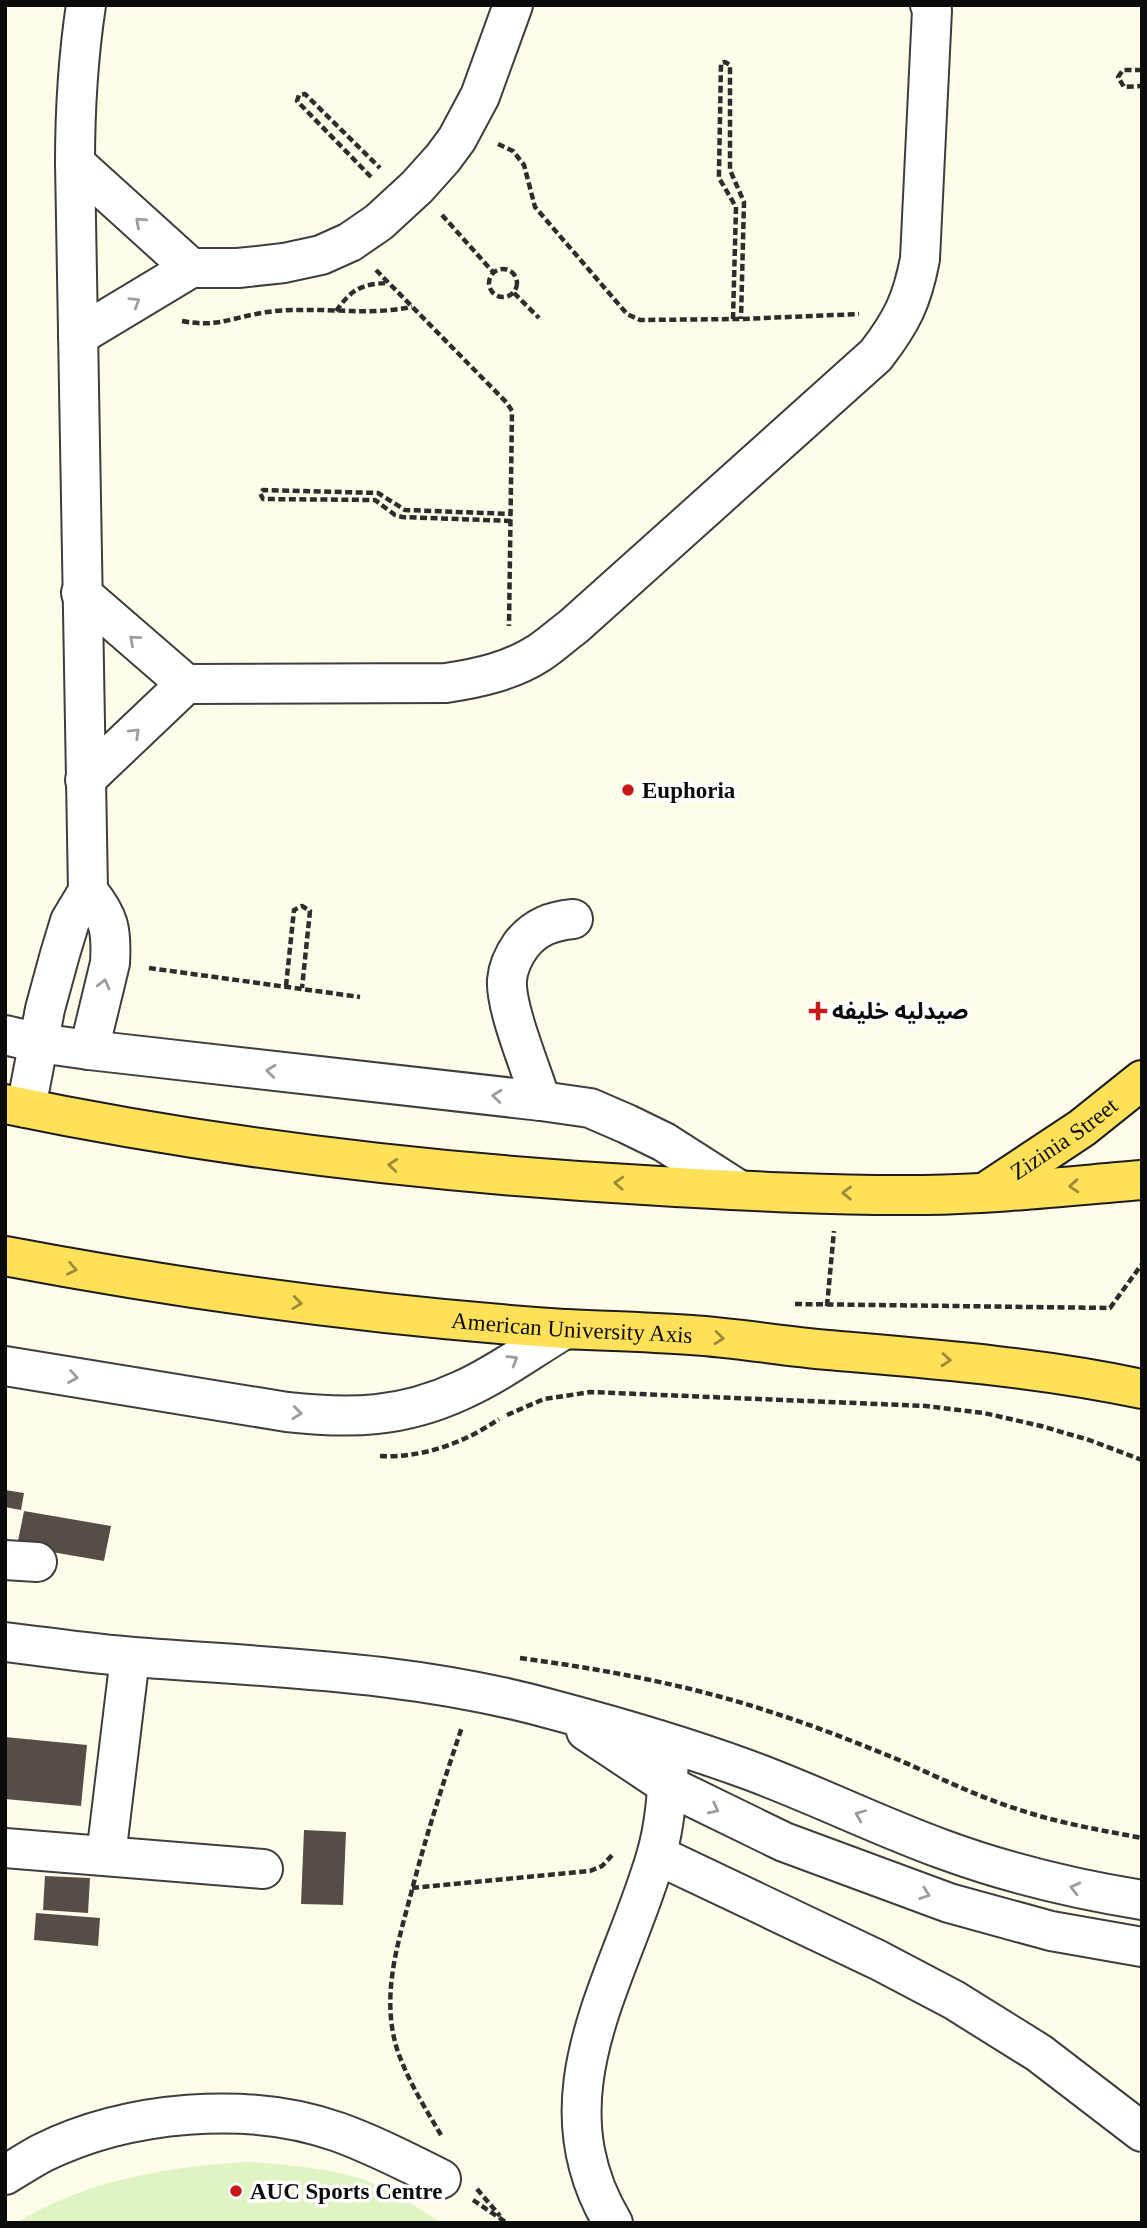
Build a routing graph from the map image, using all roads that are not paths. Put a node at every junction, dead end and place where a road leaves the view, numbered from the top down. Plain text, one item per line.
1 (86, 5) edge
2 (513, 5) edge
3 (932, 7) edge
4 (75, 163) junction
5 (191, 268) junction
6 (78, 336) junction
7 (81, 593) junction
8 (186, 684) junction
9 (85, 780) junction
10 (88, 891) junction
11 (573, 919) dead end
12 (22, 1039) edge
13 (89, 1050) junction
14 (1142, 1080) edge
15 (541, 1101) junction
16 (15, 1106) edge
17 (1142, 1180) edge
18 (739, 1190) junction
19 (984, 1193) junction
20 (5, 1256) edge
21 (565, 1329) junction
22 (5, 1366) edge
23 (1142, 1389) edge
24 (5, 1642) edge
25 (130, 1657) junction
26 (552, 1709) junction
27 (670, 1744) junction
28 (667, 1785) junction
29 (5, 1848) edge
30 (657, 1855) junction
31 (106, 1856) junction
32 (263, 1869) dead end
33 (1142, 1900) edge
34 (1142, 1947) edge
35 (1142, 2132) edge
36 (5, 2175) edge
37 (440, 2179) dead end
38 (613, 2223) edge

1 - 4 street
2 - 5 street
3 - 8 street
5 -> 4 street
4 - 6 street
6 -> 5 street
6 - 7 street
8 -> 7 street
7 - 9 street
9 -> 8 street
9 - 10 street
10 - 12 street
13 -> 10 street
11 - 15 street
12 - 13 street
12 - 16 street
15 -> 13 street
14 - 19 main road, Zizinia Street
15 - 18 street
18 -> 16 main road
17 -> 19 main road
19 -> 18 main road
20 -> 21 main road, American University Axis
22 -> 21 street
21 -> 23 main road, American University Axis
24 - 25 street
25 - 26 street
25 - 31 street
26 - 27 street
26 - 28 street
27 - 28 street
33 -> 27 street
28 - 30 street
28 -> 34 street
29 - 31 street
30 - 35 street
30 - 38 street
31 - 32 street
36 - 37 street

